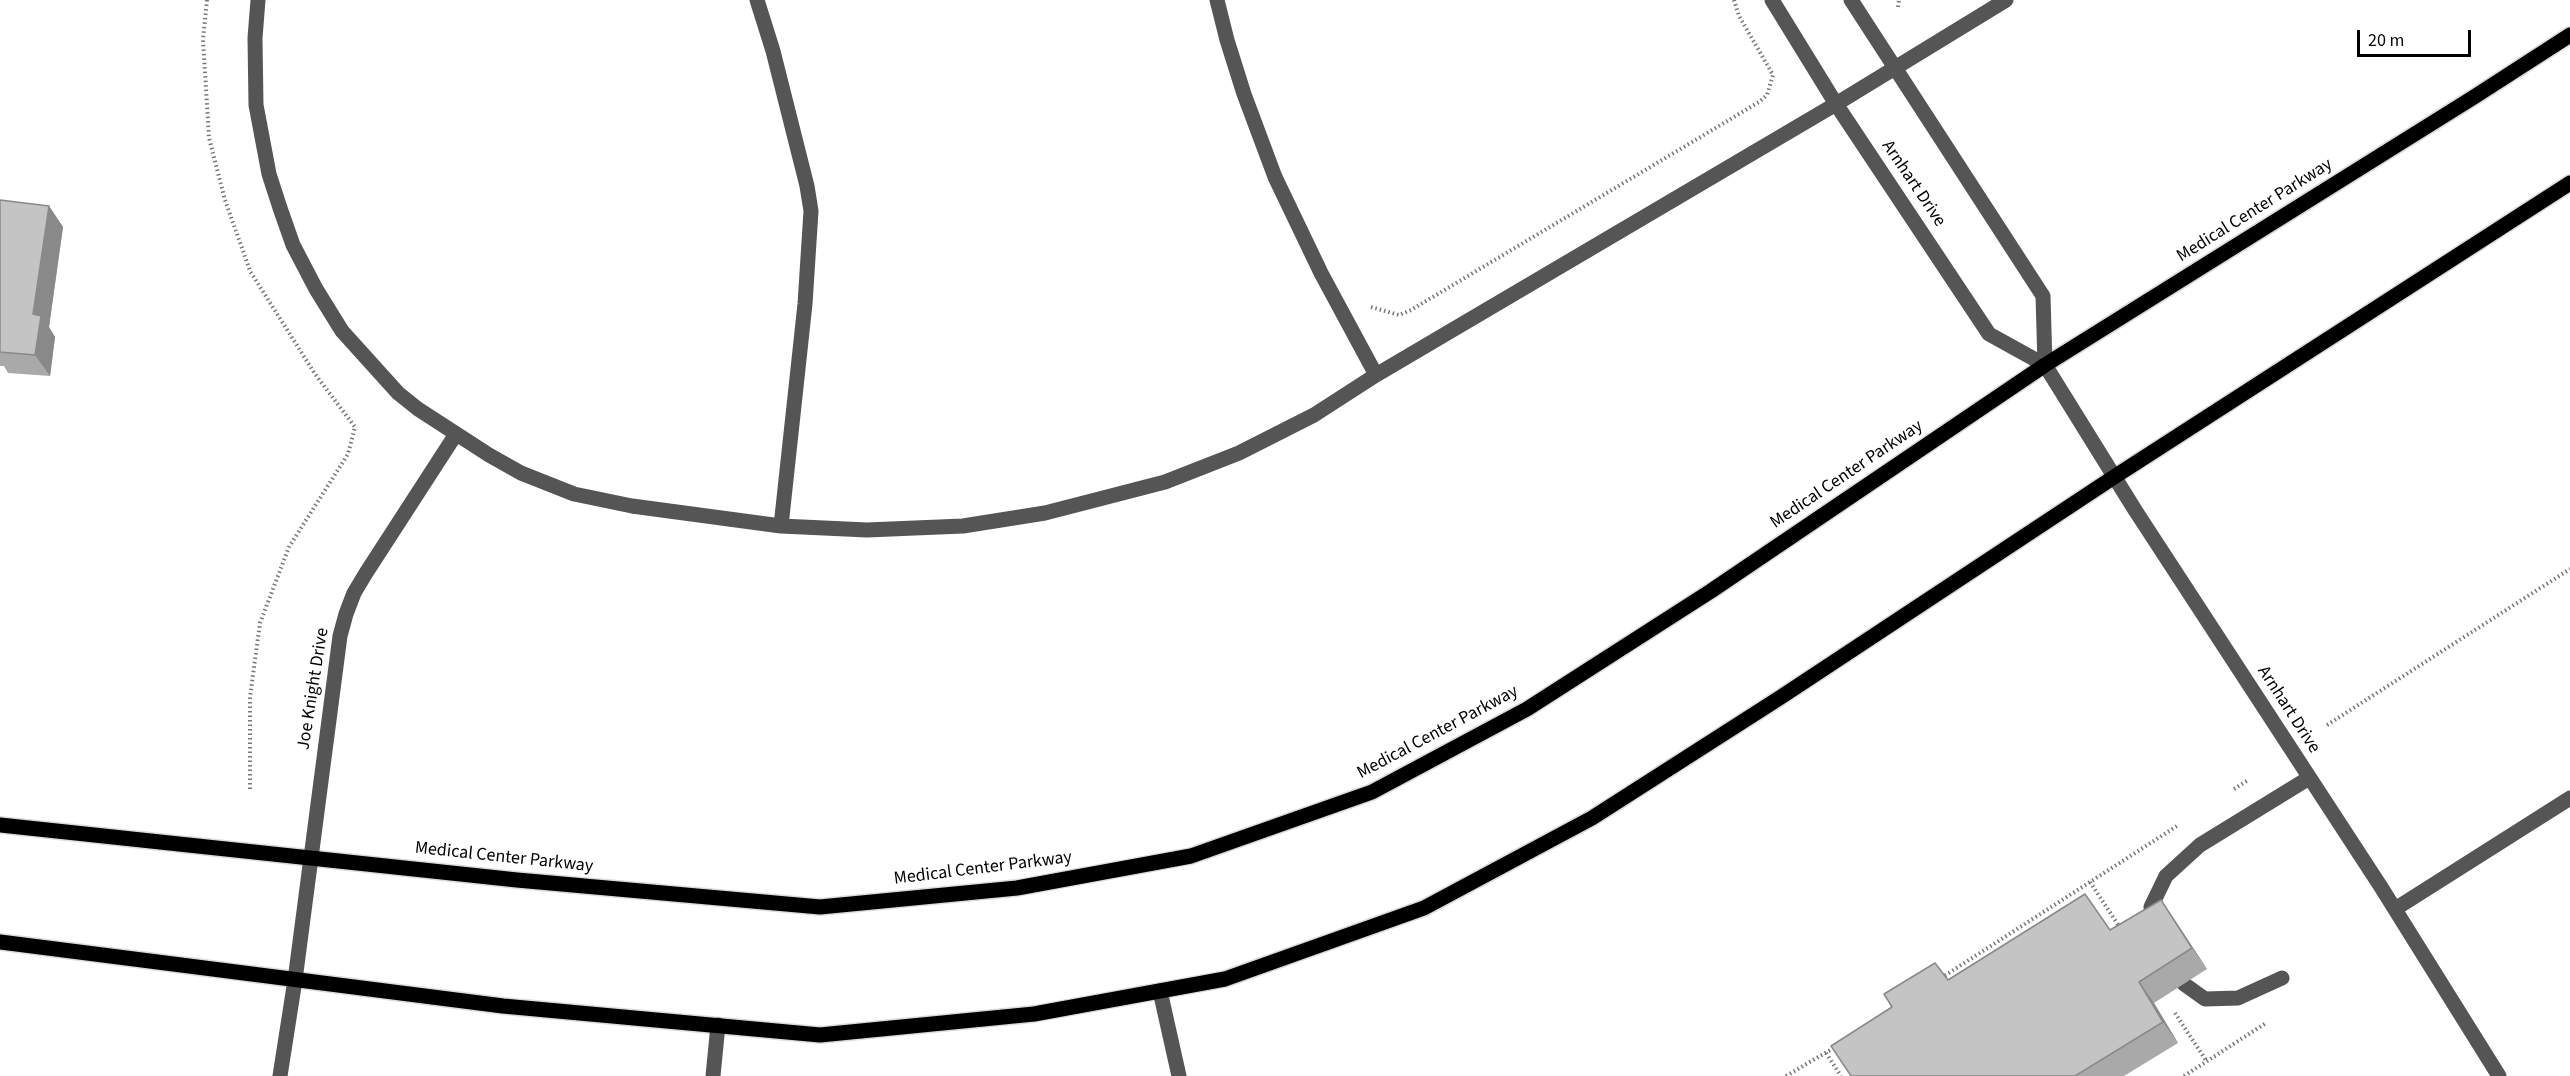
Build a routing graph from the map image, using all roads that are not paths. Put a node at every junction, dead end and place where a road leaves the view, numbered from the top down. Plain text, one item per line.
1 (258, 0) edge
2 (757, 0) edge
3 (1217, 0) edge
4 (1772, 0) edge
5 (1851, 0) edge
6 (2006, 0) edge
7 (2570, 35) edge
8 (1894, 67) junction
9 (1836, 104) junction
10 (2570, 183) edge
11 (2045, 365) junction
12 (1376, 375) junction
13 (456, 434) junction
14 (2114, 477) junction
15 (781, 526) junction
16 (2309, 778) junction
17 (2570, 798) edge
18 (0, 825) edge
19 (310, 856) junction
20 (2395, 909) junction
21 (2153, 935) edge
22 (0, 942) edge
23 (2282, 978) dead end
24 (295, 980) junction
25 (2184, 984) edge
26 (1160, 991) junction
27 (718, 1025) junction
28 (280, 1076) edge
29 (713, 1076) edge
30 (1179, 1076) edge
31 (2499, 1076) edge

1 - 13 street
2 - 15 street
3 - 12 street
4 - 9 street, Arnhart Drive
5 - 8 street, Arnhart Drive
6 - 8 street
7 - 11 main road, Medical Center Parkway
8 - 9 street
8 - 11 street, Arnhart Drive
9 - 11 street, Arnhart Drive
9 - 12 street
10 - 14 main road
11 - 14 street, Arnhart Drive
11 - 19 main road, Medical Center Parkway
12 - 15 street
13 - 15 street
13 - 19 street, Joe Knight Drive
14 - 16 street, Arnhart Drive
14 - 26 main road
16 - 20 street, Arnhart Drive
16 - 21 street
17 - 20 street
18 - 19 main road, Medical Center Parkway
19 - 24 street, Joe Knight Drive
20 - 31 street, Arnhart Drive
22 - 24 main road
23 - 25 street
24 - 27 main road
24 - 28 street, Joe Knight Drive
26 - 27 main road
26 - 30 street
27 - 29 street

